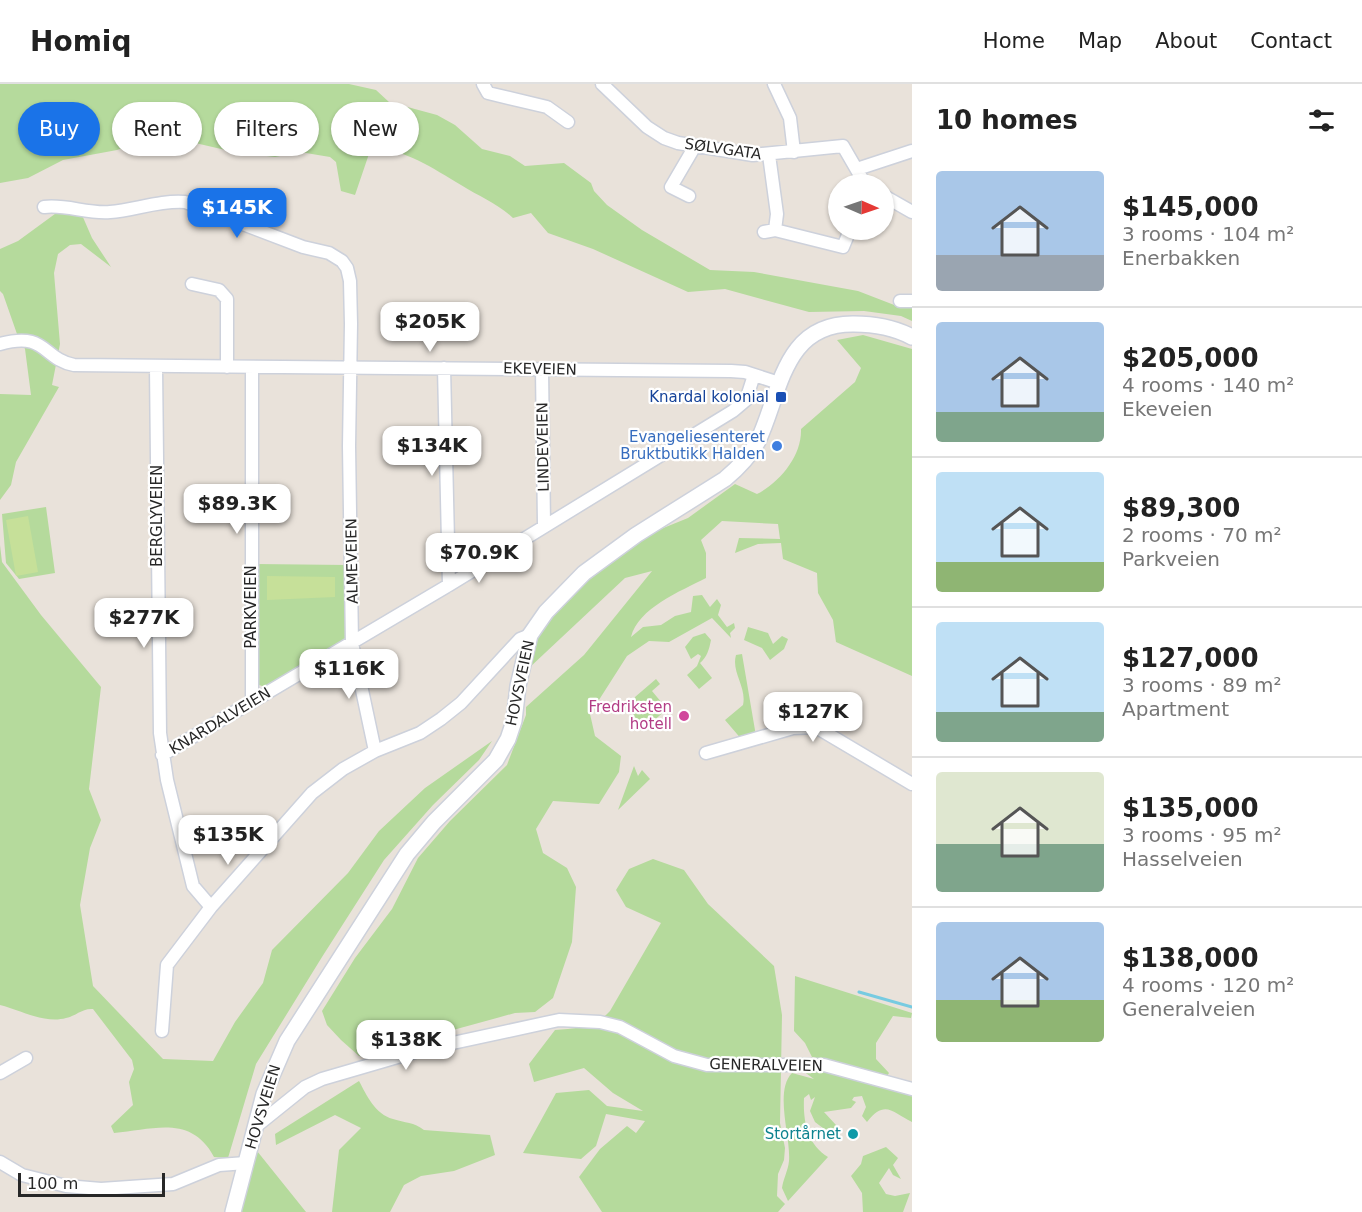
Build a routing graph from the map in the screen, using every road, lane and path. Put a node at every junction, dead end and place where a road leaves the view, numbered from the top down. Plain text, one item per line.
1 (483, 84) edge
2 (602, 84) edge
3 (774, 84) edge
4 (615, 88) edge
5 (568, 122) dead end
6 (694, 146) junction
7 (912, 151) edge
8 (794, 152) junction
9 (769, 155) junction
10 (857, 168) junction
11 (860, 174) edge
12 (689, 196) dead end
13 (894, 202) edge
14 (44, 207) dead end
15 (912, 212) edge
16 (847, 240) edge
17 (192, 284) dead end
18 (912, 337) edge
19 (0, 344) edge
20 (156, 367) junction
21 (227, 367) junction
22 (252, 368) junction
23 (349, 368) junction
24 (444, 368) junction
25 (542, 369) junction
26 (754, 375) junction
27 (779, 383) junction
28 (544, 525) junction
29 (448, 585) junction
30 (530, 635) junction
31 (352, 643) junction
32 (252, 702) junction
33 (375, 751) junction
34 (706, 753) dead end
35 (162, 755) junction
36 (912, 784) edge
37 (212, 907) junction
38 (162, 1031) dead end
39 (26, 1058) dead end
40 (0, 1073) edge
41 (912, 1089) edge
42 (254, 1128) junction
43 (0, 1162) edge
44 (246, 1163) junction
45 (233, 1212) edge

1 - 5 street
2 - 4 street
3 - 8 street
4 - 6 street, SØLVGATA
6 - 9 street, SØLVGATA
6 - 12 street
7 - 10 street
8 - 9 street, SØLVGATA
8 - 10 street, SØLVGATA
9 - 16 street
10 - 11 street
13 - 15 street
14 - 23 street, ALMEVEIEN
17 - 21 street
18 - 27 street, HOVSVEIEN
19 - 20 street, EKEVEIEN
20 - 21 street, EKEVEIEN
20 - 35 street, BERGLYVEIEN
21 - 22 street, EKEVEIEN
22 - 23 street, EKEVEIEN
22 - 32 street, PARKVEIEN
23 - 24 street, EKEVEIEN
23 - 31 street, ALMEVEIEN
24 - 25 street, EKEVEIEN
24 - 29 street
25 - 26 street, EKEVEIEN
25 - 28 street, LINDEVEIEN
26 - 27 street, EKEVEIEN
26 - 28 street, KNARDALVEIEN
27 - 30 street, HOVSVEIEN
28 - 29 street, KNARDALVEIEN
29 - 31 street, KNARDALVEIEN
30 - 33 street
30 - 42 street, HOVSVEIEN
31 - 32 street, KNARDALVEIEN
31 - 33 street, ALMEVEIEN
32 - 35 street, KNARDALVEIEN
33 - 37 street
34 - 36 street
35 - 37 street, BERGLYVEIEN
37 - 38 street
39 - 40 street
41 - 42 street, GENERALVEIEN
42 - 44 street, HOVSVEIEN
43 - 44 street
44 - 45 street, HOVSVEIEN

